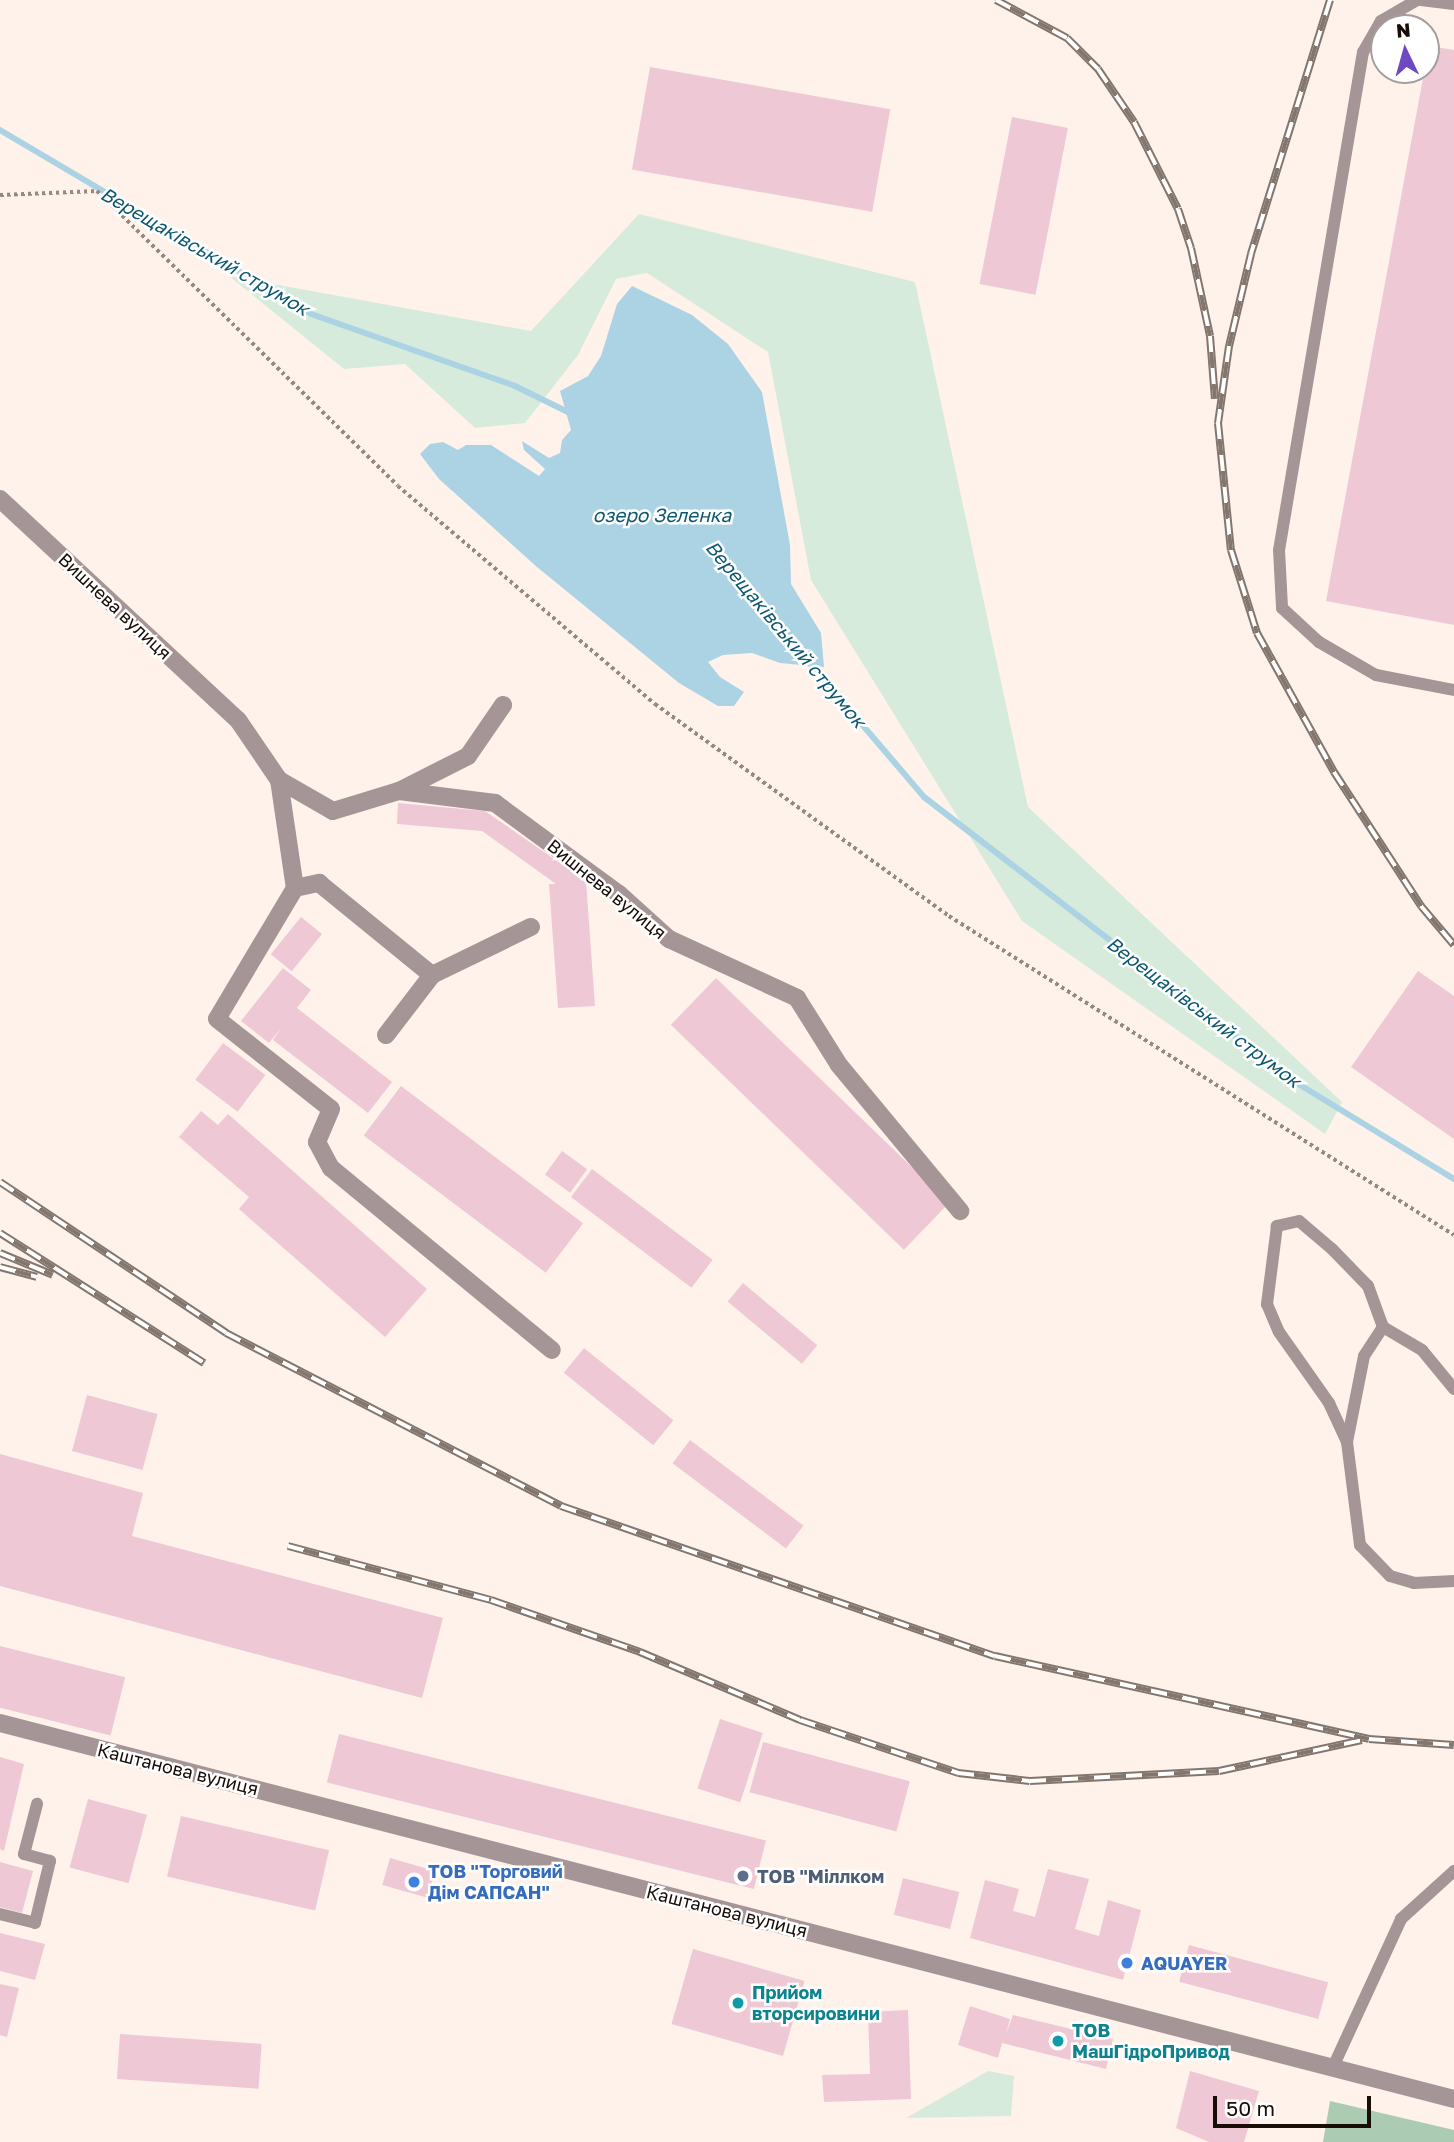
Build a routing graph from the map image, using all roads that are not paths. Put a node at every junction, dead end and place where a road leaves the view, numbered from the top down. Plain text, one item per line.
1 (1419, 0) edge
2 (1454, 4) edge
3 (0, 499) edge
4 (1454, 690) edge
5 (503, 705) dead end
6 (279, 780) junction
7 (399, 791) junction
8 (295, 888) junction
9 (531, 927) dead end
10 (432, 975) junction
11 (386, 1035) dead end
12 (960, 1211) dead end
13 (1382, 1327) junction
14 (552, 1350) dead end
15 (1454, 1389) edge
16 (1347, 1442) junction
17 (1454, 1581) edge
18 (0, 1723) edge
19 (37, 1804) dead end
20 (1454, 1871) edge
21 (0, 1914) edge
22 (1333, 2067) junction
23 (1454, 2099) edge

1 - 2 lane
1 - 4 lane
3 - 6 street, Вишнева вулиця
5 - 7 street, Вишнева вулиця
6 - 7 street, Вишнева вулиця
6 - 8 street, Вишнева вулиця
7 - 12 street, Вишнева вулиця
8 - 10 street
8 - 14 street
9 - 10 street
10 - 11 street
13 - 15 lane
13 - 16 lane
13 - 16 lane
16 - 17 lane
18 - 22 street, Каштанова вулиця
19 - 21 lane
20 - 22 lane
22 - 23 street, Каштанова вулиця

